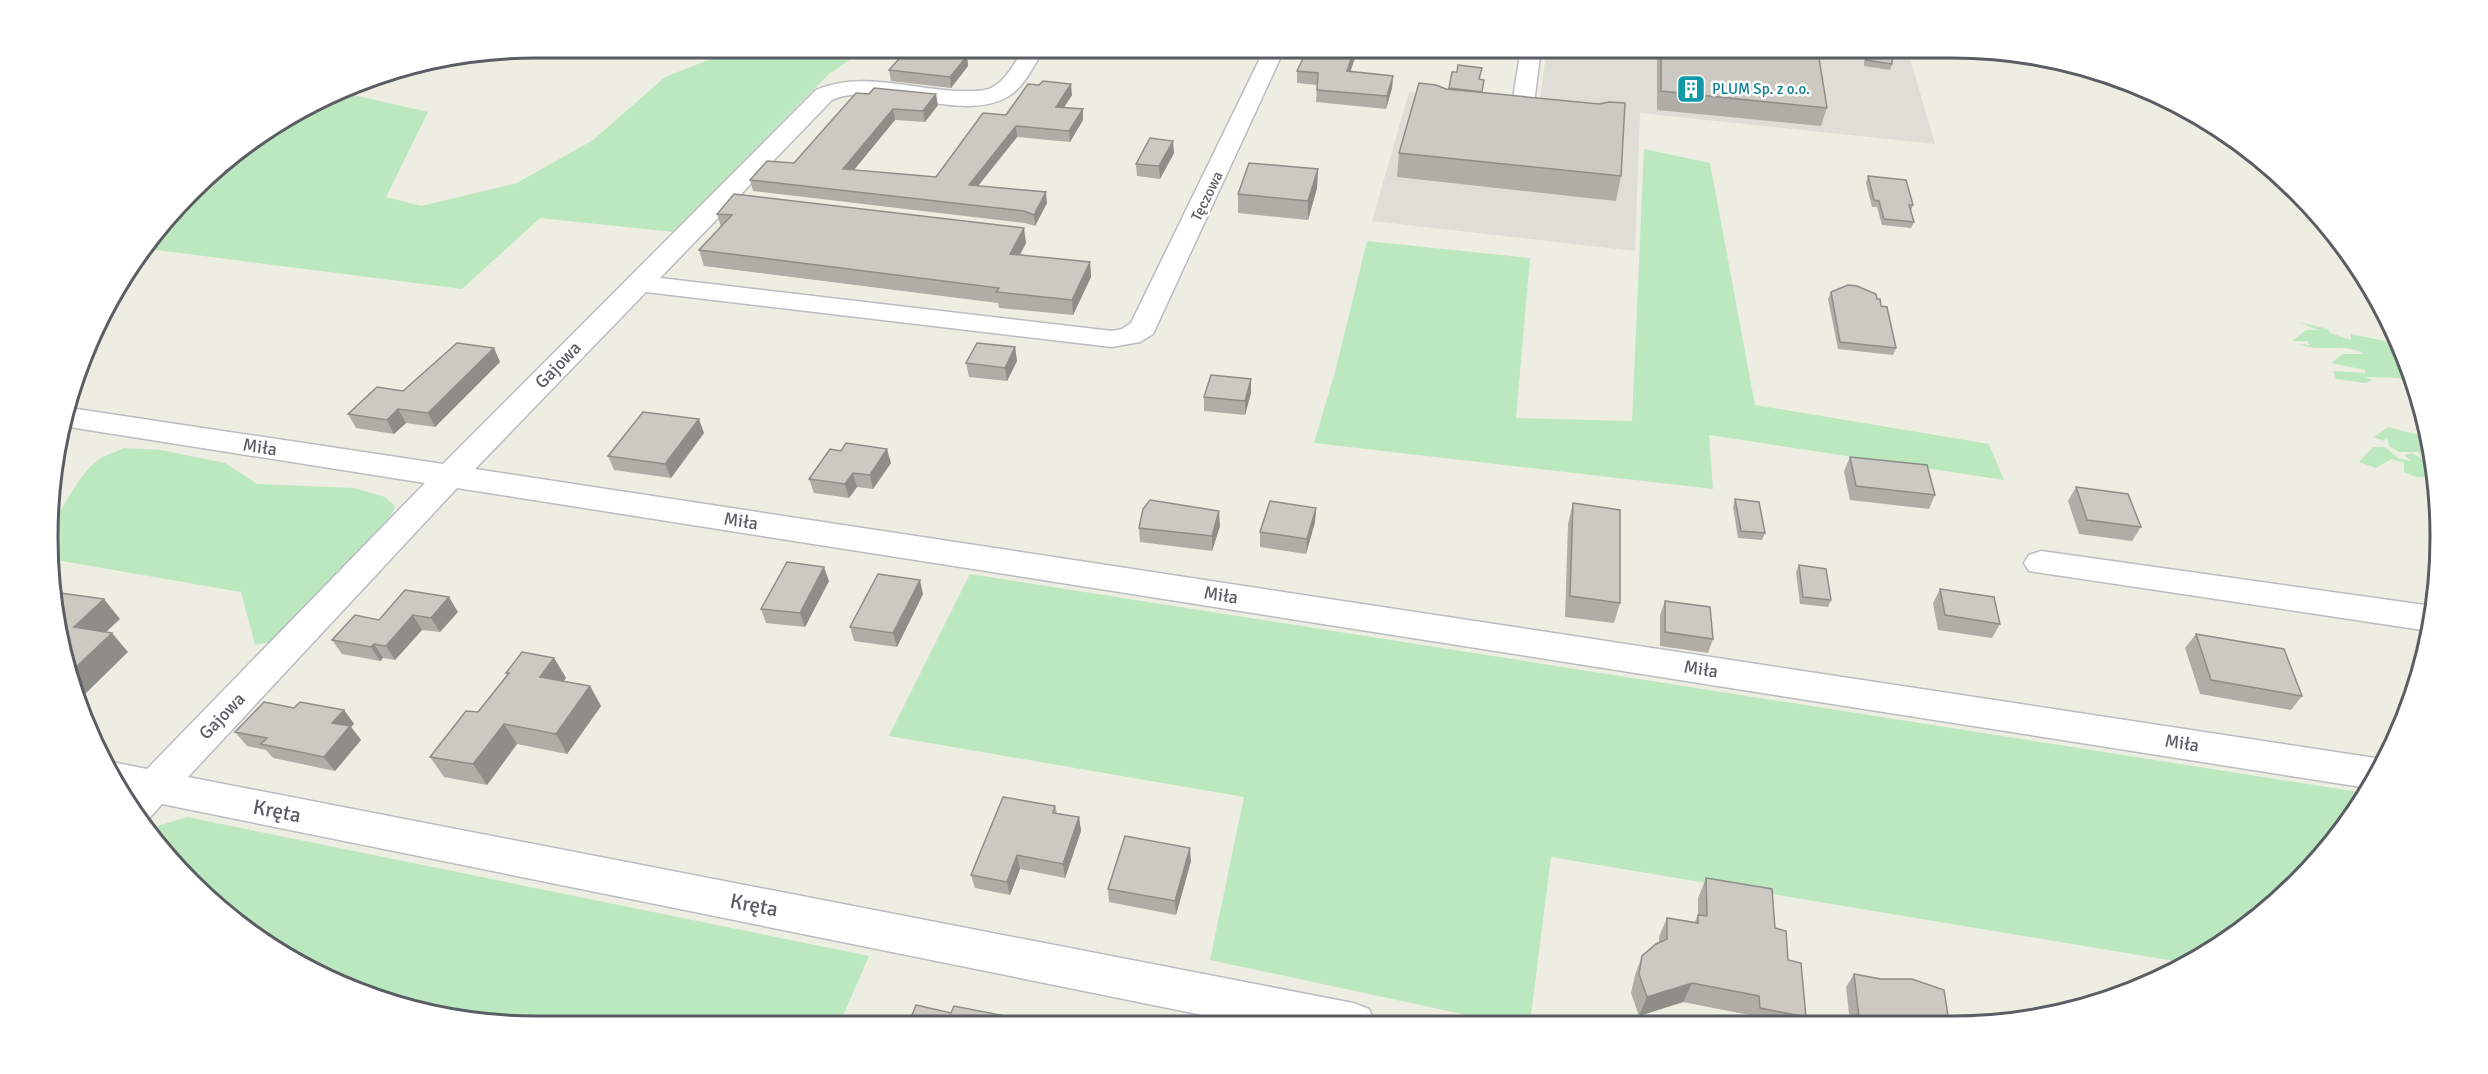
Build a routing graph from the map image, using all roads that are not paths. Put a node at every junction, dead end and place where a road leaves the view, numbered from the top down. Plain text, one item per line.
1 (1028, 58) edge
2 (1270, 58) edge
3 (1531, 58) edge
4 (1500, 109) edge
5 (638, 283) junction
6 (74, 418) edge
7 (450, 476) junction
8 (2041, 563) dead end
9 (2422, 618) edge
10 (2368, 771) edge
11 (144, 798) edge
12 (1310, 1016) edge

1 - 5 street, Gajowa
2 - 5 street, Tęczowa
3 - 4 street
5 - 7 street, Gajowa
6 - 7 street, Miła
7 - 10 street, Miła
7 - 11 street, Gajowa
8 - 9 street
11 - 12 street, Kręta

